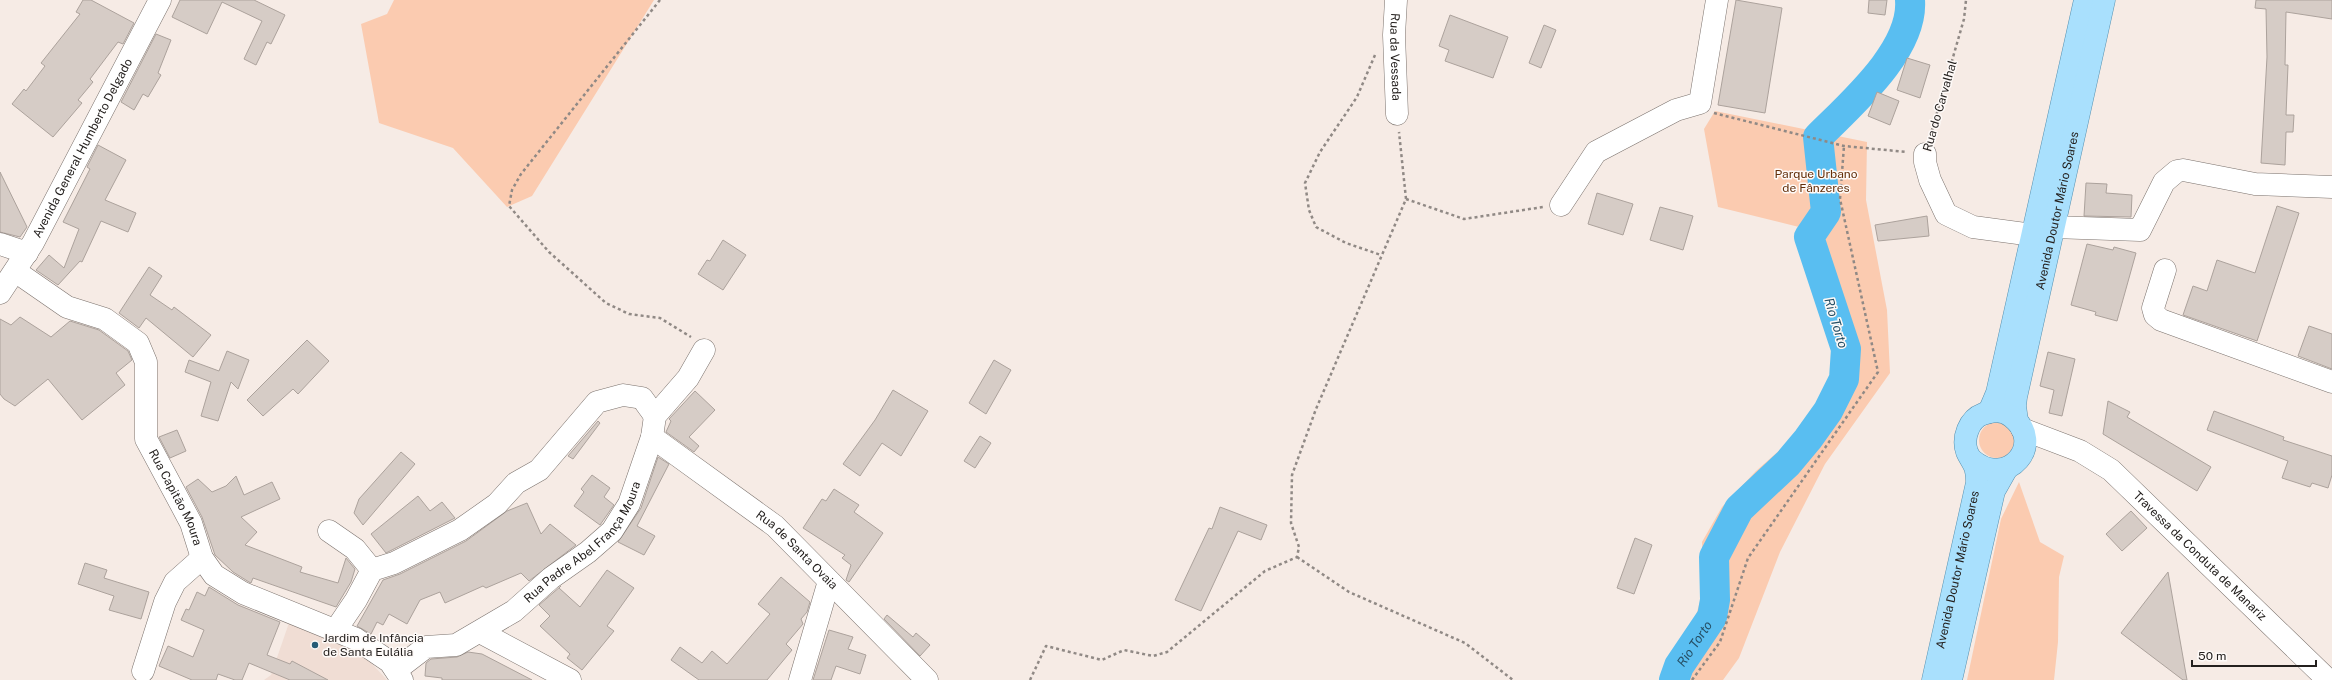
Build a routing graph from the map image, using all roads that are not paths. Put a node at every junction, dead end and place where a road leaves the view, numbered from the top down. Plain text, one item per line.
1 (160, 0) edge
2 (1396, 0) edge
3 (1716, 0) edge
4 (2085, 0) edge
5 (2104, 0) edge
6 (1397, 114) road end
7 (1918, 153) road end
8 (2332, 187) edge
9 (1561, 205) road end
10 (2053, 227) junction
11 (2033, 235) junction
12 (0, 244) edge
13 (27, 253) junction
14 (2165, 270) dead end
15 (15, 271) junction
16 (0, 293) edge
17 (704, 350) road end
18 (2332, 382) edge
19 (1989, 412) junction
20 (2020, 425) junction
21 (654, 427) junction
22 (2063, 445) junction
23 (1972, 460) junction
24 (2014, 462) junction
25 (329, 531) dead end
26 (202, 558) junction
27 (372, 570) junction
28 (829, 581) junction
29 (335, 631) junction
30 (480, 632) junction
31 (144, 671) dead end
32 (399, 675) edge
33 (570, 680) edge
34 (800, 680) edge
35 (927, 680) edge
36 (1933, 680) edge
37 (1951, 680) edge
38 (2328, 680) edge

1 - 13 street, Avenida General Humberto Delgado
2 - 6 street, Rua da Vessada
3 - 9 street
4 - 11 main road, Avenida Doutor Mário Soares
5 - 10 main road, Avenida Doutor Mário Soares
7 - 11 street, Rua do Carvalhal
8 - 10 street
10 - 20 main road, Avenida Doutor Mário Soares
11 - 19 main road, Avenida Doutor Mário Soares
12 - 13 street
13 - 15 street, Avenida General Humberto Delgado
14 - 18 street
15 - 16 street, Avenida General Humberto Delgado
15 - 26 street, Rua Capitão Moura
17 - 21 street, Rua Padre Abel França Moura
19 - 20 main road
19 - 23 main road, Avenida Doutor Mário Soares
20 - 22 street, Travessa da Conduta de Manariz
20 - 24 main road, Avenida Doutor Mário Soares
21 - 27 street, Rua de Santa Ovaia
21 - 28 street, Rua de Santa Ovaia
21 - 30 street, Rua Padre Abel França Moura
22 - 24 street, Travessa da Conduta de Manariz
22 - 38 street, Travessa da Conduta de Manariz
23 - 24 main road
23 - 36 main road, Avenida Doutor Mário Soares
24 - 37 main road, Avenida Doutor Mário Soares
25 - 27 street
26 - 29 street, Rua Capitão Moura
26 - 31 street
27 - 29 street
28 - 34 street
28 - 35 street, Rua de Santa Ovaia
29 - 32 street, Rua Capitão Moura
30 - 32 street, Rua Padre Abel França Moura
30 - 33 street

